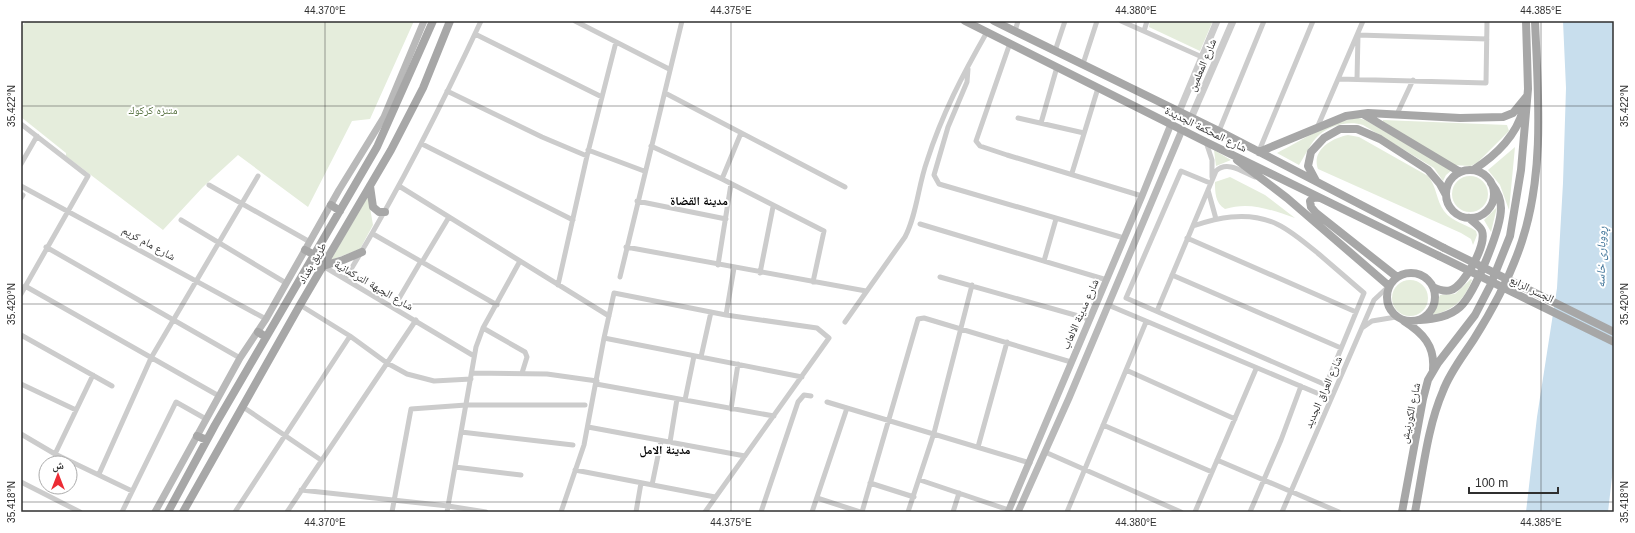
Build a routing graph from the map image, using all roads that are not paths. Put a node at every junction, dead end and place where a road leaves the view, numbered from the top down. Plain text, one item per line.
1 (424, 21) edge
2 (433, 21) edge
3 (450, 21) edge
4 (481, 21) edge
5 (575, 21) edge
6 (682, 21) edge
7 (965, 21) edge
8 (994, 21) edge
9 (1018, 21) edge
10 (1065, 21) edge
11 (1097, 21) edge
12 (1121, 21) edge
13 (1147, 21) edge
14 (1217, 21) edge
15 (1233, 21) edge
16 (1264, 21) edge
17 (1313, 21) edge
18 (1363, 21) edge
19 (1487, 21) edge
20 (1526, 21) edge
21 (1535, 21) edge
22 (1015, 31) junction
23 (1144, 31) junction
24 (987, 32) junction
25 (475, 34) junction
26 (1358, 35) junction
27 (1487, 39) junction
28 (616, 42) junction
29 (1010, 43) junction
30 (413, 46) junction
31 (423, 46) junction
32 (1055, 51) junction
33 (1202, 57) junction
34 (1083, 64) junction
35 (969, 65) junction
36 (1057, 68) junction
37 (669, 70) junction
38 (1339, 79) junction
39 (1357, 79) junction
40 (1413, 80) junction
41 (1098, 88) junction
42 (448, 91) junction
43 (665, 93) junction
44 (1527, 96) junction
45 (602, 97) junction
46 (1179, 112) junction
47 (1362, 114) junction
48 (1396, 114) junction
49 (1018, 118) dead end
50 (1191, 118) junction
51 (1041, 123) junction
52 (21, 124) edge
53 (1171, 124) junction
54 (1317, 129) junction
55 (1182, 130) junction
56 (1219, 131) junction
57 (1084, 133) junction
58 (741, 134) junction
59 (37, 136) junction
60 (1206, 142) junction
61 (422, 144) junction
62 (651, 146) junction
63 (1224, 150) junction
64 (1259, 152) junction
65 (588, 153) junction
66 (21, 164) edge
67 (1473, 170) junction
68 (644, 171) junction
69 (1460, 172) junction
70 (1072, 174) junction
71 (258, 176) dead end
72 (722, 179) junction
73 (1260, 179) junction
74 (1316, 181) junction
75 (1211, 182) junction
76 (1491, 183) junction
77 (731, 184) junction
78 (209, 185) dead end
79 (21, 186) edge
80 (370, 186) junction
81 (399, 186) junction
82 (845, 187) dead end
83 (1208, 190) junction
84 (1446, 195) junction
85 (1142, 196) junction
86 (1321, 198) junction
87 (637, 201) junction
88 (242, 205) junction
89 (331, 205) junction
90 (773, 206) junction
91 (68, 210) junction
92 (340, 211) junction
93 (384, 212) junction
94 (449, 217) junction
95 (1469, 218) junction
96 (726, 219) junction
97 (1056, 219) junction
98 (1216, 219) junction
99 (181, 220) dead end
100 (573, 220) junction
101 (920, 224) dead end
102 (1193, 226) junction
103 (373, 234) junction
104 (1124, 238) junction
105 (1187, 238) junction
106 (310, 242) junction
107 (219, 243) junction
108 (46, 247) junction
109 (626, 248) junction
110 (1444, 248) joint
111 (306, 250) junction
112 (362, 252) junction
113 (315, 255) junction
114 (1439, 256) joint
115 (520, 261) junction
116 (1044, 261) junction
117 (421, 262) junction
118 (718, 265) junction
119 (323, 266) junction
120 (734, 268) junction
121 (760, 273) junction
122 (1172, 275) junction
123 (620, 277) dead end
124 (940, 277) dead end
125 (1397, 277) junction
126 (346, 279) junction
127 (1106, 280) junction
128 (196, 281) junction
129 (813, 282) junction
130 (286, 283) junction
131 (558, 285) junction
132 (972, 285) junction
133 (25, 286) junction
134 (1389, 286) junction
135 (1433, 287) junction
136 (866, 291) junction
137 (21, 294) edge
138 (300, 305) junction
139 (496, 305) junction
140 (1108, 305) junction
141 (394, 308) junction
142 (1157, 311) junction
143 (711, 312) junction
144 (1356, 312) junction
145 (726, 315) junction
146 (609, 316) junction
147 (174, 319) junction
148 (266, 319) junction
149 (1089, 319) junction
150 (1400, 319) junction
151 (416, 320) junction
152 (1420, 320) junction
153 (845, 322) dead end
154 (1146, 322) junction
155 (483, 328) junction
156 (1361, 329) junction
157 (962, 330) junction
158 (258, 332) junction
159 (1614, 332) edge
160 (21, 335) edge
161 (350, 336) junction
162 (266, 337) junction
163 (604, 338) junction
164 (1007, 342) junction
165 (1614, 342) edge
166 (1341, 348) junction
167 (474, 356) junction
168 (694, 356) junction
169 (701, 357) junction
170 (151, 358) junction
171 (240, 358) junction
172 (1071, 362) junction
173 (387, 363) junction
174 (738, 364) junction
175 (1256, 369) junction
176 (1126, 370) junction
177 (1433, 370) junction
178 (522, 373) junction
179 (93, 375) junction
180 (471, 376) junction
181 (802, 376) junction
182 (597, 382) junction
183 (21, 384) edge
184 (112, 386) dead end
185 (1301, 386) junction
186 (1058, 395) junction
187 (219, 396) junction
188 (811, 396) dead end
189 (1069, 398) junction
190 (677, 399) junction
191 (1331, 399) junction
192 (685, 400) junction
193 (827, 402) dead end
194 (466, 405) junction
195 (585, 405) dead end
196 (243, 407) junction
197 (847, 408) junction
198 (731, 409) junction
199 (76, 410) junction
200 (224, 411) junction
201 (774, 416) junction
202 (206, 419) junction
203 (1235, 419) junction
204 (236, 420) junction
205 (888, 420) junction
206 (1103, 425) junction
207 (588, 427) junction
208 (461, 432) junction
209 (934, 433) junction
210 (21, 434) edge
211 (284, 434) junction
212 (197, 436) junction
213 (207, 440) junction
214 (660, 441) junction
215 (670, 442) junction
216 (573, 445) dead end
217 (978, 447) junction
218 (1045, 452) junction
219 (55, 454) junction
220 (745, 456) junction
221 (321, 460) junction
222 (1217, 460) junction
223 (1030, 463) junction
224 (455, 467) junction
225 (1085, 468) junction
226 (575, 470) junction
227 (1212, 472) junction
228 (99, 474) junction
229 (521, 475) dead end
230 (920, 480) junction
231 (1264, 480) junction
232 (21, 482) edge
233 (641, 483) junction
234 (870, 483) junction
235 (652, 486) junction
236 (301, 490) junction
237 (132, 491) junction
238 (1291, 491) junction
239 (959, 493) junction
240 (715, 497) junction
241 (914, 497) junction
242 (817, 498) junction
243 (394, 500) junction
244 (448, 506) junction
245 (1009, 511) edge
246 (1335, 511) edge
247 (80, 512) edge
248 (122, 512) edge
249 (155, 512) edge
250 (168, 512) edge
251 (183, 512) edge
252 (235, 512) edge
253 (287, 512) edge
254 (392, 512) edge
255 (447, 512) edge
256 (486, 512) edge
257 (561, 512) edge
258 (636, 512) edge
259 (705, 512) edge
260 (761, 512) edge
261 (812, 512) edge
262 (861, 512) edge
263 (908, 512) edge
264 (953, 512) edge
265 (1018, 512) edge
266 (1067, 512) edge
267 (1181, 512) edge
268 (1195, 512) edge
269 (1250, 512) edge
270 (1282, 512) edge
271 (1402, 512) edge
272 (1415, 512) edge

1 - 30 main road
2 - 31 main road, طريق بغداد
3 - 80 main road, طريق بغداد
4 - 25 street
5 - 28 street
6 - 37 street
7 - 24 main road, شارع المحكمة الجديدة
8 - 22 main road, شارع المحكمة الجديدة
9 - 22 street
10 - 32 street
11 - 34 street
12 - 23 street
13 - 23 street
14 - 33 street, شارع المعلمين
15 - 50 street, شارع المعلمين
16 - 56 street
17 - 64 street
18 - 26 street
19 - 27 street
20 - 44 main road
21 - 272 main road
22 - 32 main road, شارع المحكمة الجديدة
23 - 33 street
24 - 29 main road, شارع المحكمة الجديدة
24 - 35 street
25 - 42 street
25 - 45 street
26 - 27 street
26 - 38 street
26 - 39 street
27 - 40 street
28 - 37 street
28 - 45 street
29 - 36 main road, شارع المحكمة الجديدة
29 - 70 street
30 - 31 main road
30 - 89 main road
31 - 92 main road, طريق بغداد
32 - 34 main road, شارع المحكمة الجديدة
33 - 46 street, شارع المعلمين
34 - 46 main road, شارع المحكمة الجديدة
35 - 97 street
35 - 136 street
36 - 41 main road, شارع المحكمة الجديدة
36 - 51 street
37 - 43 street
38 - 39 street
38 - 54 street
39 - 40 street
40 - 48 street
41 - 53 main road, شارع المحكمة الجديدة
41 - 57 street
42 - 61 street
42 - 65 street
43 - 58 street
43 - 62 street
44 - 48 main road
44 - 67 main road
44 - 177 main road, شارع الكورنيش
45 - 65 street
46 - 50 main road, شارع المحكمة الجديدة
47 - 48 main road
47 - 54 main road
47 - 69 main road
49 - 51 street
50 - 56 main road, شارع المحكمة الجديدة
51 - 57 street
52 - 59 street
53 - 55 main road, شارع المحكمة الجديدة
53 - 85 main road, شارع مدينة الالعاب
54 - 64 main road
55 - 60 main road, شارع المحكمة الجديدة
55 - 140 main road, شارع مدينة الالعاب
56 - 64 main road, شارع المحكمة الجديدة
57 - 70 street
58 - 72 street
58 - 82 street
59 - 66 street
59 - 91 street
60 - 63 main road, شارع المحكمة الجديدة
60 - 75 street
61 - 81 street
61 - 100 street
62 - 68 street
62 - 72 street
63 - 73 main road
63 - 86 main road, شارع المحكمة الجديدة
64 - 74 main road, شارع المحكمة الجديدة
65 - 68 street
65 - 100 street
67 - 69 main road
67 - 76 main road
68 - 87 street
69 - 84 main road
70 - 85 street
71 - 88 street
72 - 77 street
73 - 75 street
73 - 134 main road
74 - 84 main road
74 - 110 main road, شارع المحكمة الجديدة
75 - 83 street
75 - 142 street
76 - 95 main road
76 - 152 main road
77 - 90 street
77 - 96 street
78 - 88 street
79 - 91 street, شارع مام كريم
80 - 93 main road
80 - 119 main road, طريق بغداد
81 - 93 street
81 - 94 street
83 - 98 street
83 - 102 street
84 - 95 main road
85 - 104 main road, شارع مدينة الالعاب
86 - 114 main road, شارع المحكمة الجديدة
86 - 125 main road
87 - 96 street
87 - 109 street
88 - 106 street
88 - 107 street
89 - 92 main road
89 - 106 main road
90 - 121 street
90 - 129 street
91 - 108 street
91 - 128 street, شارع مام كريم
92 - 113 main road, طريق بغداد
93 - 103 street
94 - 115 street
94 - 117 street
95 - 135 main road
96 - 118 street
97 - 104 street
97 - 116 street
98 - 102 street
98 - 144 street
99 - 107 street
100 - 131 street
101 - 116 street
102 - 105 street
103 - 112 street
103 - 117 street
104 - 127 main road, شارع مدينة الالعاب
105 - 122 street
105 - 144 street
106 - 111 main road
107 - 128 street
107 - 130 street
108 - 133 street
108 - 147 street
109 - 118 street
109 - 123 street
110 - 159 main road, الجسر الرابع, bridge
111 - 113 main road
111 - 130 main road
112 - 119 main road
112 - 126 street
113 - 162 main road, طريق بغداد
114 - 165 main road, الجسر الرابع, bridge
115 - 131 street
115 - 139 street
116 - 127 street
117 - 139 street
117 - 141 street
118 - 120 street
119 - 126 street, شارع الجبهة التركمانية
119 - 138 main road, طريق بغداد
120 - 121 street
120 - 145 street
121 - 129 street
122 - 142 street
122 - 166 street
124 - 132 street
125 - 134 main road
125 - 135 main road
126 - 141 street, شارع الجبهة التركمانية
127 - 149 main road, شارع مدينة الالعاب
128 - 147 street
128 - 148 street, شارع مام كريم
129 - 136 street
130 - 148 main road
131 - 146 street
132 - 149 street
132 - 157 street
133 - 137 street
133 - 170 street
134 - 150 main road
134 - 156 street, شارع العراق الجديد
135 - 152 main road
136 - 153 street
138 - 161 street
138 - 196 main road, طريق بغداد
139 - 155 street
140 - 154 street
140 - 189 main road, شارع مدينة الالعاب
141 - 151 street, شارع الجبهة التركمانية
142 - 166 street
143 - 145 street
143 - 146 street
143 - 169 street
144 - 166 street
145 - 181 street
146 - 163 street
147 - 170 street
147 - 171 street
148 - 158 main road
149 - 172 main road, شارع مدينة الالعاب
150 - 152 main road
150 - 156 street
150 - 177 main road
151 - 167 street, شارع الجبهة التركمانية
151 - 173 street
154 - 175 street
154 - 176 street
155 - 167 street
155 - 178 street
156 - 191 street, شارع العراق الجديد
157 - 164 street
157 - 205 street
157 - 209 street
158 - 162 main road
158 - 171 main road
160 - 179 street
161 - 173 street
161 - 211 street
162 - 200 main road, طريق بغداد
163 - 168 street
163 - 182 street
164 - 172 street
164 - 217 street
167 - 180 street
168 - 169 street
168 - 192 street
169 - 174 street
170 - 187 street
170 - 228 street
171 - 187 main road
172 - 186 main road, شارع مدينة الالعاب
173 - 180 street
173 - 221 street
174 - 181 street
174 - 198 street
175 - 185 street
175 - 203 street
176 - 203 street
176 - 206 street
177 - 271 main road, شارع الكورنيش
178 - 180 street
178 - 182 street
179 - 184 street
179 - 199 street
180 - 194 street
181 - 201 street
182 - 190 street
182 - 207 street
183 - 199 street
185 - 191 street
185 - 231 street
186 - 189 main road
186 - 223 main road, شارع مدينة الالعاب
187 - 202 main road
188 - 260 street
189 - 218 main road, شارع مدينة الالعاب
190 - 192 street
190 - 215 street
191 - 238 street, شارع العراق الجديد
192 - 198 street
193 - 197 street
194 - 195 street
194 - 208 street
194 - 243 street
196 - 204 main road, طريق بغداد
196 - 211 street
197 - 205 street
197 - 242 street
198 - 201 street
199 - 219 street
200 - 204 main road
200 - 213 main road, طريق بغداد
201 - 220 street
202 - 212 main road
202 - 237 street
203 - 222 street
204 - 251 main road, طريق بغداد
205 - 209 street
205 - 234 street
206 - 225 street
206 - 227 street
207 - 214 street
207 - 226 street
208 - 216 street
208 - 224 street
209 - 217 street
209 - 230 street
210 - 219 street
211 - 221 street
211 - 252 street
212 - 213 main road
212 - 249 main road
213 - 250 main road, طريق بغداد
214 - 215 street
214 - 235 street
215 - 220 street
217 - 223 street
218 - 225 street
218 - 265 main road, شارع مدينة الالعاب
219 - 228 street
220 - 240 street
221 - 236 street
222 - 227 street
222 - 231 street
223 - 245 main road, شارع مدينة الالعاب
224 - 229 street
224 - 244 street
225 - 266 street
225 - 267 street
226 - 233 street
226 - 257 street
227 - 268 street
228 - 237 street
230 - 239 street
230 - 241 street
231 - 238 street
231 - 269 street
232 - 247 street
233 - 235 street
233 - 258 street
234 - 241 street
234 - 262 street
235 - 240 street
236 - 243 street
236 - 253 street
237 - 248 street
238 - 246 street
238 - 270 street, شارع العراق الجديد
239 - 245 street
239 - 264 street
240 - 259 street
241 - 263 street
242 - 261 street
242 - 262 street
243 - 244 street
243 - 254 street
244 - 255 street
244 - 256 street

